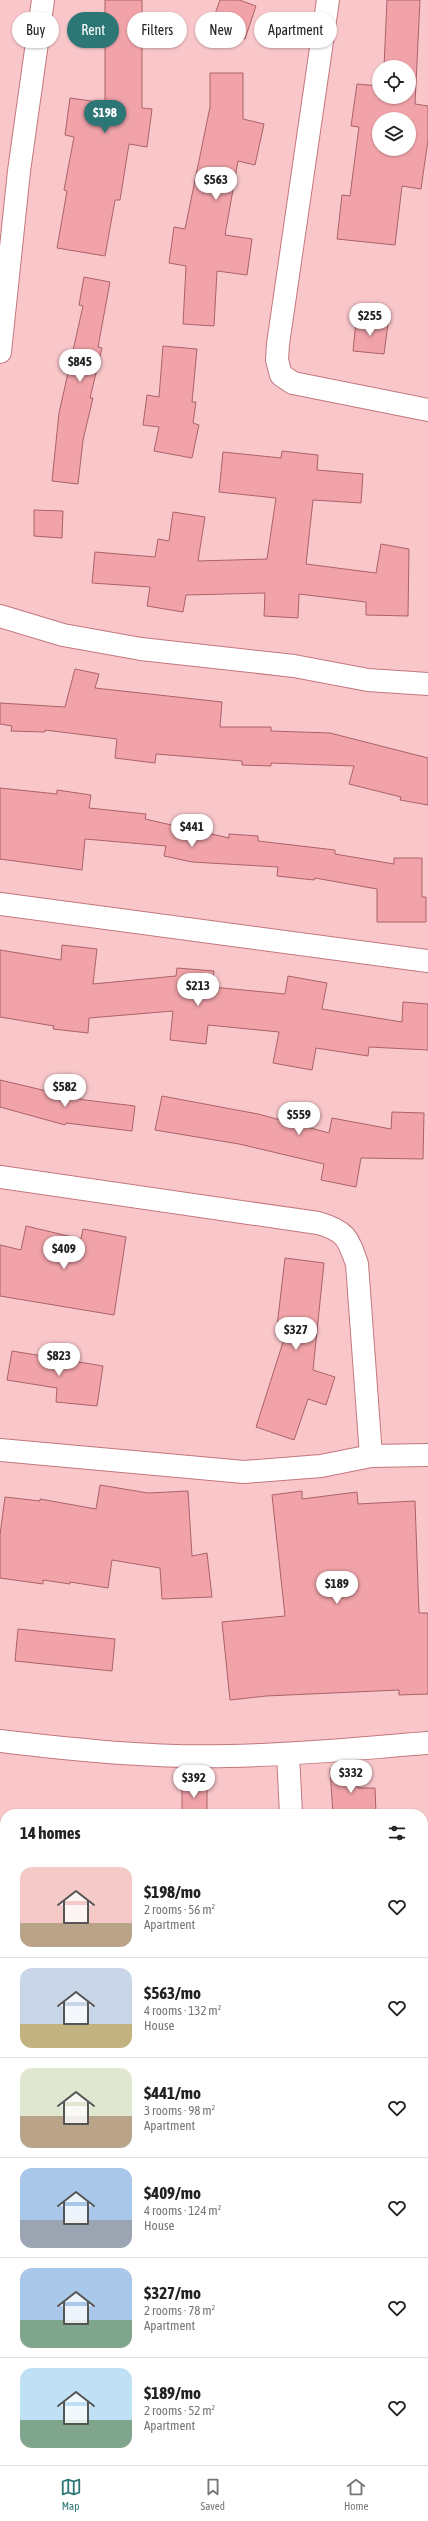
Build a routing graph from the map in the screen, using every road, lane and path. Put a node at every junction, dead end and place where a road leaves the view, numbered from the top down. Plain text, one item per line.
1 (43, 0) edge
2 (328, 0) edge
3 (0, 352) edge
4 (428, 410) edge
5 (0, 616) edge
6 (428, 684) edge
7 (0, 904) edge
8 (428, 961) edge
9 (0, 1177) edge
10 (0, 1450) edge
11 (428, 1455) edge
12 (371, 1456) junction
13 (0, 1741) edge
14 (428, 1743) edge
15 (288, 1754) junction
16 (291, 1809) edge

1 - 3 street
2 - 4 street
5 - 6 street
7 - 8 street
9 - 12 street
10 - 12 street
11 - 12 street
13 - 15 street
14 - 15 street
15 - 16 street

